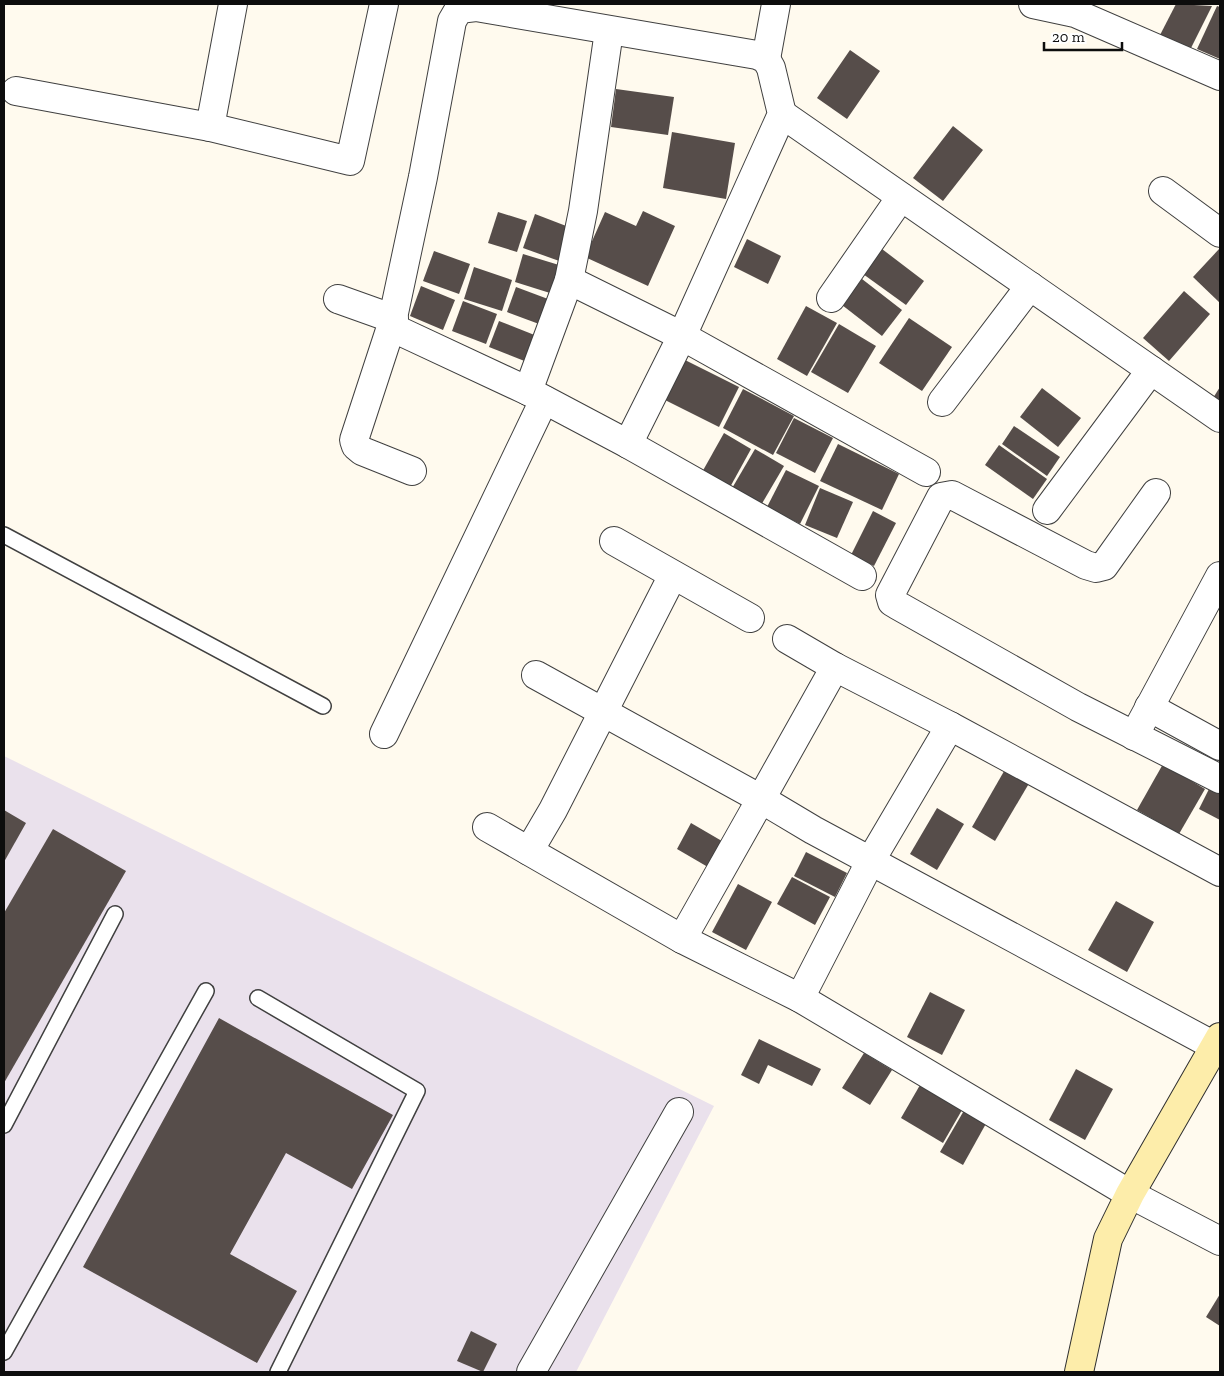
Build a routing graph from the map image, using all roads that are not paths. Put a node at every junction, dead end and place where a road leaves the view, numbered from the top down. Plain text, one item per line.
1 (233, 4) edge
2 (384, 4) edge
3 (776, 4) edge
4 (1033, 4) edge
5 (609, 30) junction
6 (766, 59) junction
7 (1220, 76) edge
8 (16, 91) dead end
9 (782, 114) junction
10 (210, 127) junction
11 (1163, 191) dead end
12 (901, 197) junction
13 (1220, 233) edge
14 (569, 280) junction
15 (1030, 286) junction
16 (830, 298) dead end
17 (338, 299) dead end
18 (392, 323) junction
19 (682, 336) junction
20 (1151, 370) junction
21 (536, 395) junction
22 (942, 402) dead end
23 (1220, 418) edge
24 (628, 444) junction
25 (412, 471) dead end
26 (926, 472) dead end
27 (1156, 493) dead end
28 (1047, 510) dead end
29 (4, 535) edge
30 (614, 542) dead end
31 (673, 575) junction
32 (862, 576) dead end
33 (1220, 576) edge
34 (750, 618) dead end
35 (787, 640) dead end
36 (835, 667) junction
37 (536, 675) dead end
38 (323, 706) dead end
39 (1149, 707) junction
40 (602, 712) junction
41 (950, 726) junction
42 (1196, 733) junction
43 (384, 734) dead end
44 (1134, 736) junction
45 (1220, 746) edge
46 (1181, 759) junction
47 (1220, 779) edge
48 (761, 799) junction
49 (487, 827) dead end
50 (529, 851) junction
51 (871, 860) junction
52 (1220, 872) edge
53 (115, 914) dead end
54 (682, 939) junction
55 (206, 991) dead end
56 (258, 998) dead end
57 (800, 998) junction
58 (1219, 1044) edge
59 (679, 1112) dead end
60 (5, 1120) edge
61 (1130, 1194) junction
62 (1220, 1241) edge
63 (4, 1352) edge
64 (278, 1372) edge
65 (531, 1372) edge
66 (1079, 1372) edge

1 - 10 street
2 - 10 street
3 - 6 street
4 - 7 street
5 - 6 street
5 - 14 street
5 - 18 street
6 - 9 street
8 - 10 street
9 - 12 street
9 - 19 street
11 - 13 street
12 - 15 street
12 - 16 street
14 - 19 street
14 - 21 street
15 - 20 street
15 - 22 street
17 - 18 street
18 - 21 street
18 - 25 street
19 - 24 street
19 - 26 street
20 - 23 street
20 - 28 street
21 - 24 street
21 - 43 street
24 - 32 street
27 - 44 street
29 - 38 lane
30 - 31 street
31 - 34 street
31 - 40 street
33 - 39 street
35 - 36 street
36 - 41 street
36 - 48 street
37 - 40 street
39 - 42 street
39 - 44 street
40 - 48 street
40 - 50 street
41 - 51 street
41 - 52 street
42 - 45 street
42 - 46 street
44 - 46 street
46 - 47 street
48 - 51 street
48 - 54 street
49 - 50 street
50 - 54 street
51 - 57 street
51 - 58 street
53 - 60 lane
54 - 57 street
55 - 63 lane
56 - 64 lane
57 - 61 street
58 - 61 street
59 - 65 street
61 - 62 street
61 - 66 street

